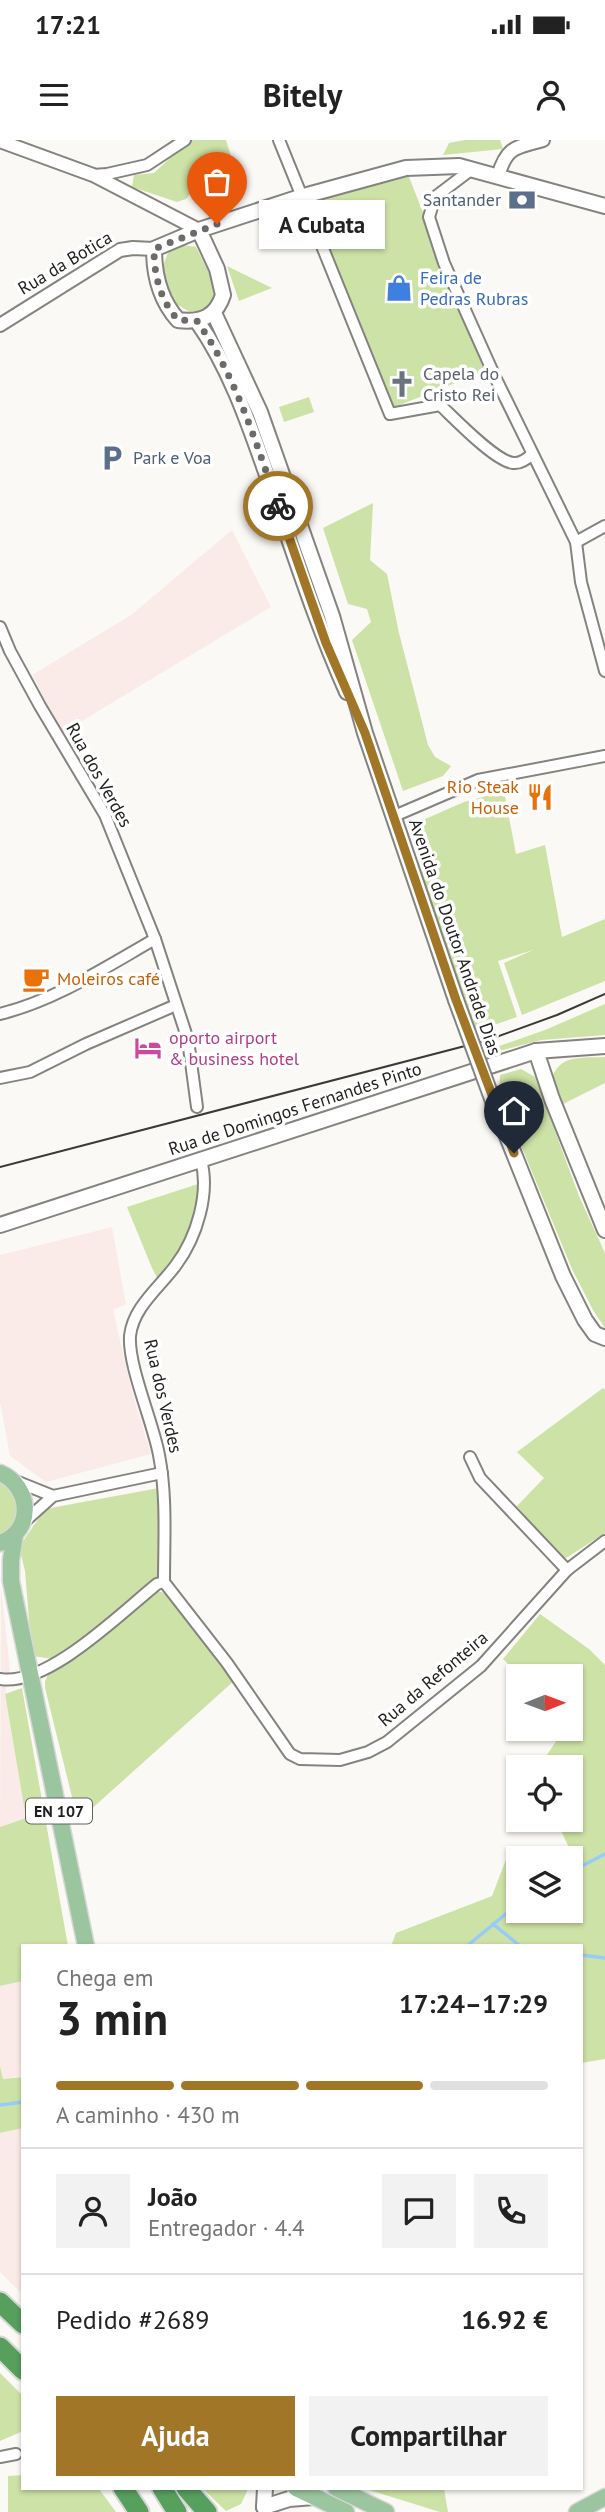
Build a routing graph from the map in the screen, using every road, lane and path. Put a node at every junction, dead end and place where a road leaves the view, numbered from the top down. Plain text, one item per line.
1 (185, 140) edge
2 (279, 140) edge
3 (543, 140) edge
4 (0, 141) edge
5 (472, 169) junction
6 (93, 175) junction
7 (498, 176) junction
8 (300, 197) junction
9 (605, 206) edge
10 (199, 230) junction
11 (154, 249) junction
12 (214, 313) junction
13 (197, 321) junction
14 (0, 326) edge
15 (532, 454) junction
16 (605, 526) edge
17 (576, 542) junction
18 (0, 627) edge
19 (605, 671) edge
20 (365, 733) junction
21 (605, 756) edge
22 (393, 817) junction
23 (155, 939) junction
24 (176, 1005) junction
25 (0, 1014) edge
26 (605, 1046) edge
27 (536, 1051) junction
28 (0, 1078) edge
29 (197, 1107) dead end
30 (201, 1160) junction
31 (0, 1225) edge
32 (605, 1230) edge
33 (605, 1338) edge
34 (470, 1457) dead end
35 (162, 1473) junction
36 (4, 1475) edge
37 (53, 1496) junction
38 (18, 1529) junction
39 (605, 1541) edge
40 (0, 1543) edge
41 (0, 1566) edge
42 (567, 1570) junction
43 (11, 1581) junction
44 (164, 1583) junction
45 (31, 1676) junction
46 (0, 1679) edge
47 (86, 1944) edge
48 (0, 2302) edge
49 (21, 2323) edge
50 (0, 2347) edge
51 (21, 2368) edge
52 (16, 2454) dead end
53 (0, 2457) edge
54 (124, 2490) edge
55 (163, 2490) edge
56 (188, 2490) edge
57 (265, 2490) edge
58 (279, 2490) edge
59 (300, 2490) edge
60 (340, 2490) edge
61 (314, 2497) junction
62 (605, 2497) edge
63 (605, 2506) edge
64 (261, 2510) edge
65 (139, 2512) edge
66 (177, 2512) edge
67 (207, 2512) edge
68 (346, 2512) edge
69 (386, 2512) edge
70 (577, 2512) edge
71 (593, 2512) edge

1 - 6 street
2 - 8 street
3 - 7 street
4 - 6 street
5 - 7 main road, Rua da Botica
5 - 8 main road, Rua da Botica
5 - 15 street
6 - 10 street
7 - 9 main road, Rua da Botica
8 - 10 main road, Rua da Botica
8 - 15 street
10 - 11 main road, Rua da Botica
10 - 12 main road
11 - 13 main road
11 - 14 street, Rua da Botica
12 - 13 main road
12 - 20 main road, Avenida do Doutor Andrade Dias
13 - 20 main road, Avenida do Doutor Andrade Dias
15 - 17 street
16 - 17 street
17 - 19 street
18 - 23 street, Rua dos Verdes
20 - 22 main road, Avenida do Doutor Andrade Dias
21 - 22 street
22 - 33 main road, Avenida do Doutor Andrade Dias, bridge
23 - 24 street, Rua dos Verdes
23 - 25 street
24 - 28 street
24 - 29 street, Rua dos Verdes
26 - 27 main road, Rua de Domingos Fernandes Pinto
27 - 30 main road, Rua de Domingos Fernandes Pinto
27 - 32 main road
30 - 31 main road, Rua de Domingos Fernandes Pinto
30 - 35 street, Rua dos Verdes
34 - 42 street
35 - 37 street
35 - 44 street, Rua dos Verdes
36 - 37 street
36 - 38 main road, EN 107
37 - 38 street
38 - 40 main road
38 - 43 main road, EN 107
39 - 42 street, Rua da Refonteira
41 - 43 main road, EN 107
42 - 44 street, Rua da Refonteira
43 - 45 main road, EN 107
44 - 45 street
45 - 46 street
45 - 47 main road, EN 107
48 - 49 highway
50 - 51 highway
52 - 53 street
54 - 65 highway
55 - 66 highway
56 - 67 highway
57 - 64 main road
58 - 64 main road
59 - 61 main road
60 - 69 main road
61 - 64 main road
61 - 68 main road
62 - 70 main road
63 - 71 main road

